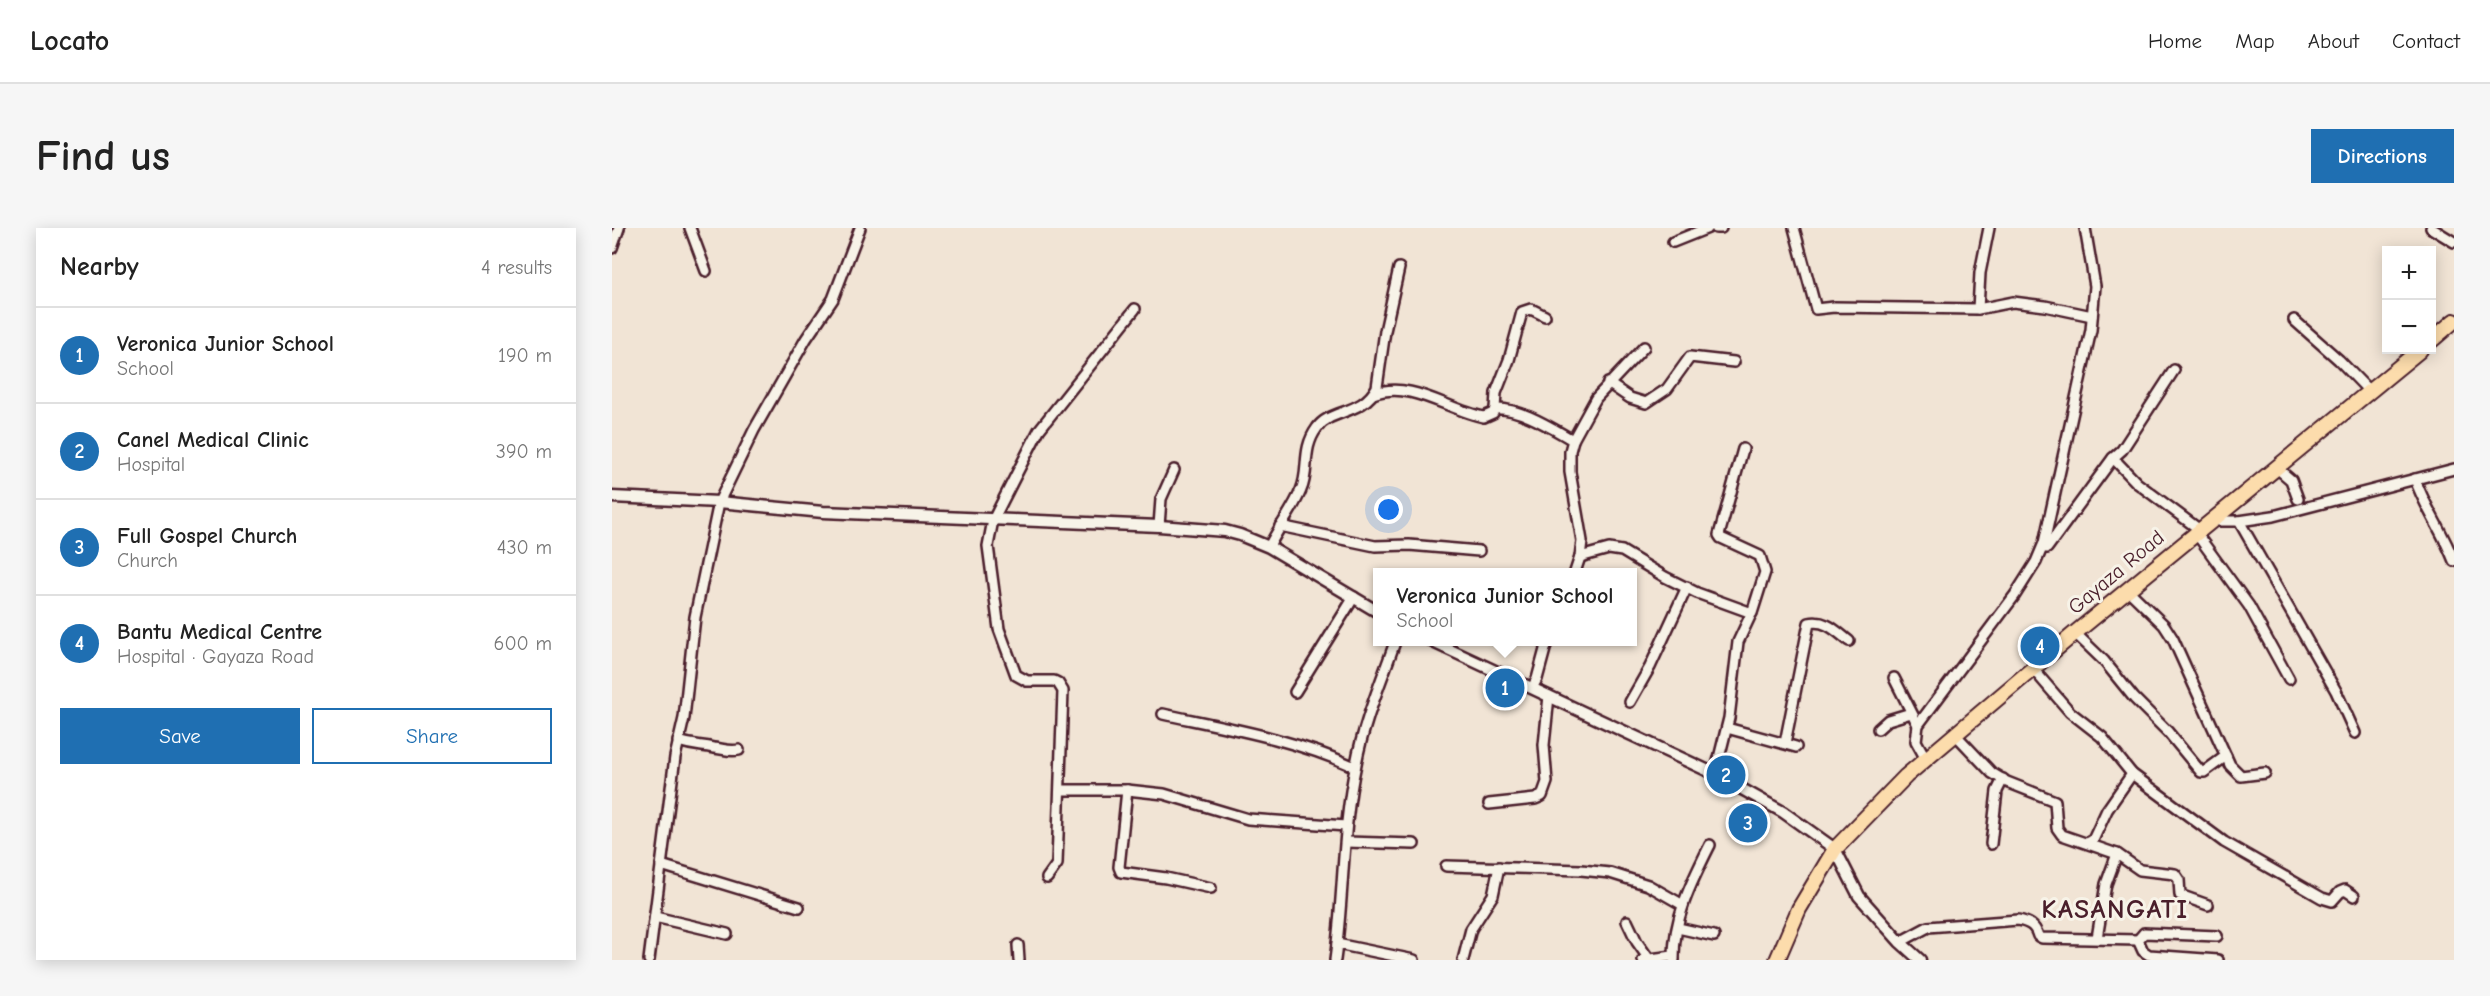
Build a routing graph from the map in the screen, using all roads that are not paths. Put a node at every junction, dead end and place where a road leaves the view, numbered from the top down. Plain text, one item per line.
1 (619, 228) edge
2 (690, 228) edge
3 (860, 228) edge
4 (1708, 228) edge
5 (1716, 228) edge
6 (1721, 228) edge
7 (1794, 228) edge
8 (1989, 228) edge
9 (2085, 228) edge
10 (2430, 228) edge
11 (1674, 242) dead end
12 (2454, 242) edge
13 (612, 248) edge
14 (1400, 268) dead end
15 (706, 271) dead end
16 (1135, 309) dead end
17 (1978, 309) junction
18 (1545, 316) dead end
19 (2092, 316) junction
20 (2294, 320) dead end
21 (2454, 321) edge
22 (2436, 337) edge
23 (1644, 347) dead end
24 (2415, 354) edge
25 (1734, 362) dead end
26 (2174, 370) dead end
27 (1608, 383) junction
28 (1404, 385) dead end
29 (1375, 391) junction
30 (2370, 392) junction
31 (1495, 409) junction
32 (1573, 440) junction
33 (1743, 449) dead end
34 (2113, 458) junction
35 (2277, 468) junction
36 (2454, 469) edge
37 (1174, 470) dead end
38 (2415, 479) junction
39 (612, 497) edge
40 (2298, 500) dead end
41 (719, 502) junction
42 (993, 520) junction
43 (2213, 521) junction
44 (2239, 521) junction
45 (1159, 526) junction
46 (1280, 526) junction
47 (2198, 531) junction
48 (1269, 547) junction
49 (1479, 551) dead end
50 (1580, 557) junction
51 (2454, 561) edge
52 (2036, 562) junction
53 (1577, 568) edge
54 (1687, 587) junction
55 (2128, 590) junction
56 (1354, 597) junction
57 (1373, 609) edge
58 (1752, 613) junction
59 (2075, 633) junction
60 (1849, 640) dead end
61 (1394, 646) edge
62 (1442, 646) edge
63 (1546, 646) edge
64 (2033, 669) junction
65 (1894, 678) dead end
66 (2289, 679) dead end
67 (1532, 688) junction
68 (1295, 692) dead end
69 (1549, 696) junction
70 (1630, 702) dead end
71 (1911, 713) junction
72 (1163, 714) dead end
73 (1917, 725) junction
74 (1727, 728) junction
75 (1878, 729) dead end
76 (2355, 733) dead end
77 (1955, 734) junction
78 (678, 741) junction
79 (1785, 744) junction
80 (1796, 747) dead end
81 (739, 750) dead end
82 (2226, 756) junction
83 (1926, 759) junction
84 (1355, 767) junction
85 (2265, 773) dead end
86 (1715, 774) junction
87 (2132, 774) junction
88 (2003, 779) junction
89 (1061, 790) junction
90 (1127, 790) junction
91 (1489, 804) dead end
92 (1346, 826) junction
93 (1346, 842) junction
94 (2087, 843) junction
95 (1414, 844) dead end
96 (1710, 844) dead end
97 (1991, 844) dead end
98 (1835, 849) junction
99 (2117, 854) junction
100 (661, 865) junction
101 (1446, 866) dead end
102 (1499, 867) junction
103 (1047, 878) dead end
104 (1211, 888) dead end
105 (2354, 896) dead end
106 (1683, 905) junction
107 (2208, 905) dead end
108 (799, 907) dead end
109 (654, 917) junction
110 (1627, 921) dead end
111 (1678, 928) junction
112 (727, 934) dead end
113 (1714, 936) dead end
114 (2217, 936) dead end
115 (2097, 938) junction
116 (2138, 940) junction
117 (1900, 942) junction
118 (1337, 944) junction
119 (1018, 945) dead end
120 (1674, 958) edge
121 (649, 960) edge
122 (1018, 960) edge
123 (1335, 960) edge
124 (1414, 960) edge
125 (1463, 960) edge
126 (1646, 960) edge
127 (1777, 960) edge
128 (1920, 960) edge
129 (2218, 960) edge

1 - 13 street
2 - 15 street
3 - 41 street
4 - 11 street
5 - 6 street
7 - 17 street
8 - 17 street
9 - 19 street
10 - 12 street
14 - 29 street
16 - 42 street
17 - 19 street
18 - 31 street
19 - 52 street
20 - 30 street
21 - 22 main road
23 - 27 street
24 - 30 main road, Gayaza Road
25 - 27 street
26 - 34 street
27 - 32 street
28 - 29 street
29 - 31 street
29 - 46 street
30 - 35 main road, Gayaza Road
31 - 32 street
32 - 50 street
33 - 58 street
34 - 47 street
34 - 52 street
35 - 40 street
35 - 43 main road, Gayaza Road
36 - 38 street
37 - 45 street
38 - 44 street
38 - 51 street
39 - 41 street
41 - 42 street
41 - 78 street
42 - 45 street
42 - 89 street
43 - 44 street
43 - 47 main road, Gayaza Road
44 - 76 street
45 - 48 street
46 - 48 street
46 - 49 street
47 - 55 main road, Gayaza Road
47 - 66 street
48 - 56 street
50 - 53 street
50 - 54 street
52 - 73 street
54 - 58 street
54 - 70 street
55 - 59 main road, Gayaza Road
55 - 82 street
56 - 57 street
56 - 68 street
58 - 74 street
59 - 64 main road, Gayaza Road
59 - 82 street
60 - 79 street
61 - 84 street
62 - 67 street
63 - 67 street
64 - 77 main road, Gayaza Road
64 - 87 street
65 - 71 street
67 - 69 street
69 - 86 street
69 - 91 street
71 - 73 street
71 - 75 street
72 - 84 street
73 - 83 street
74 - 79 street
74 - 86 street
77 - 83 main road, Gayaza Road
77 - 88 street
78 - 81 street
78 - 100 street
79 - 80 street
82 - 85 street
83 - 98 main road, Gayaza Road
84 - 92 street
86 - 98 street
87 - 94 street
87 - 105 street
88 - 94 street
88 - 97 street
89 - 90 street
89 - 103 street
90 - 92 street
90 - 104 street
92 - 93 street
93 - 95 street
93 - 118 street
94 - 99 street
96 - 106 street
98 - 117 street
98 - 127 main road, Gayaza Road
99 - 107 street
99 - 115 street
100 - 108 street
100 - 109 street
101 - 102 street
102 - 106 street
102 - 125 street
106 - 111 street
109 - 112 street
109 - 121 street
110 - 126 street
111 - 113 street
111 - 120 street
114 - 116 street
115 - 116 street
115 - 117 street
116 - 129 street
117 - 128 street
118 - 123 street
118 - 124 street
119 - 122 street
120 - 126 street

